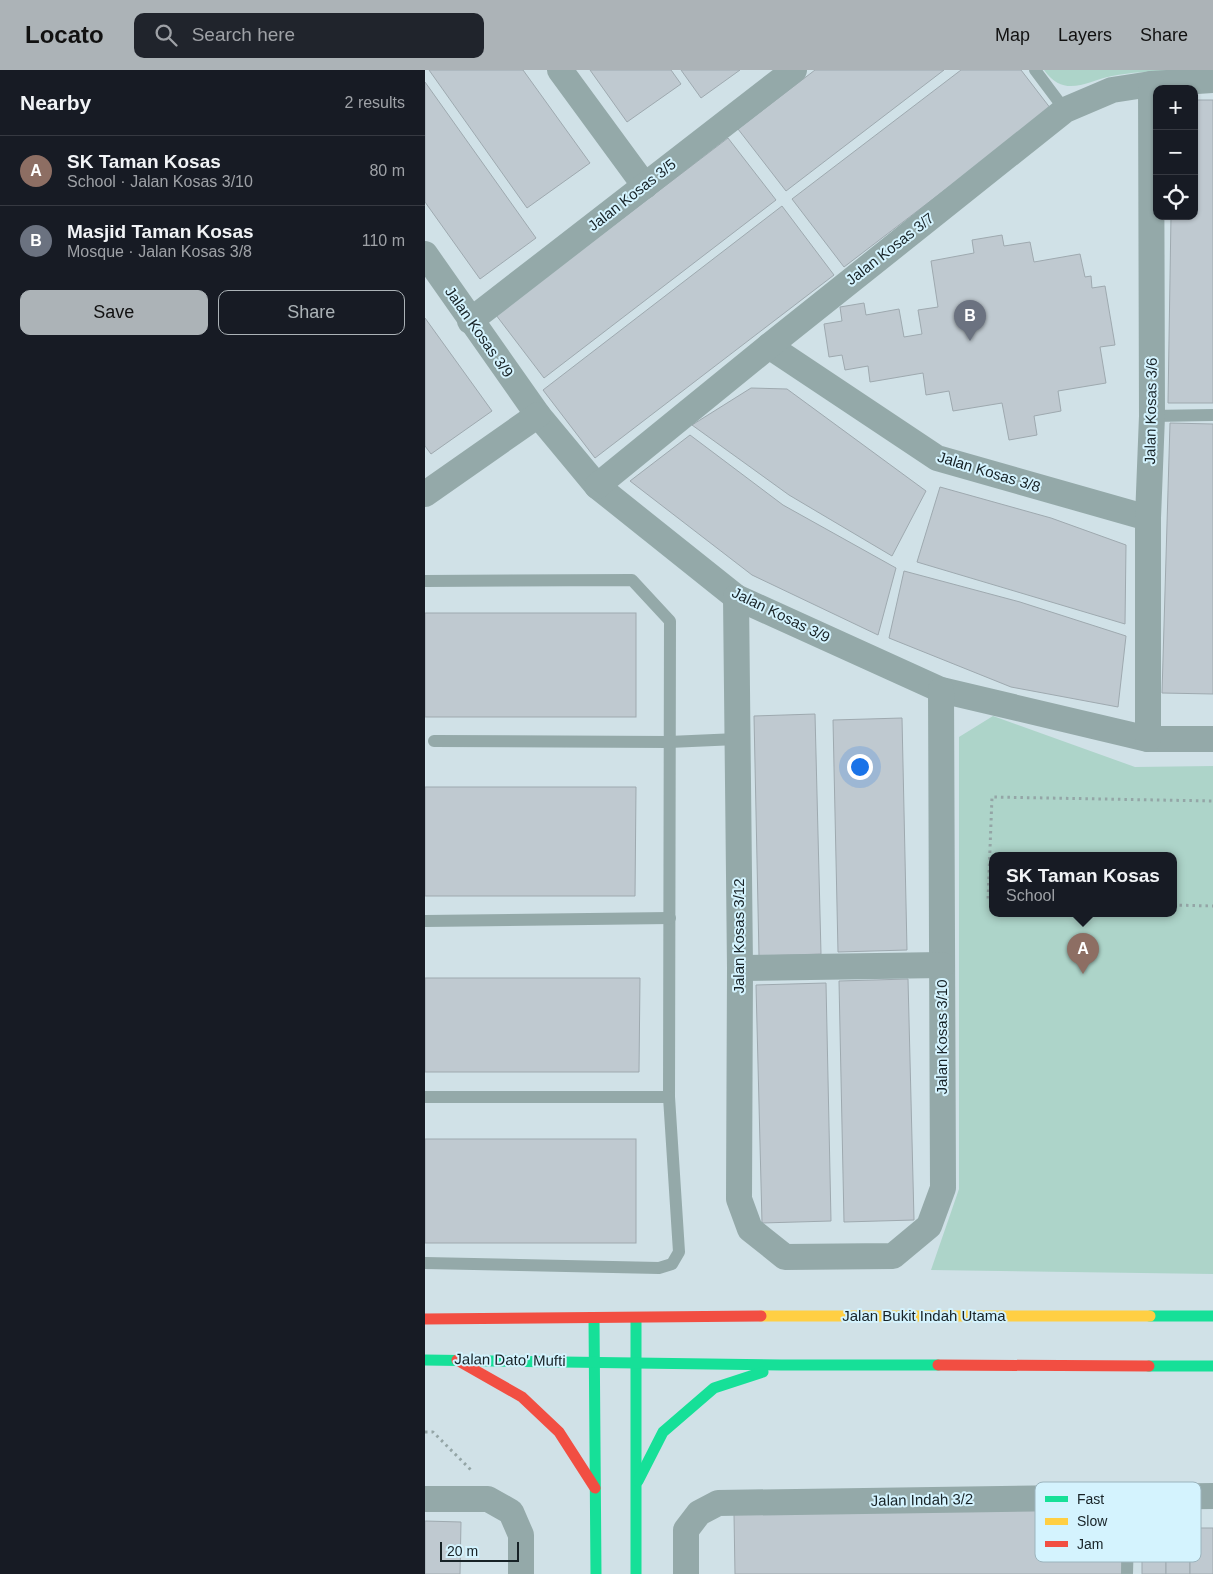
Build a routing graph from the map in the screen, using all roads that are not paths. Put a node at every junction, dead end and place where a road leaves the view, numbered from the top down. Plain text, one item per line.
1 (560, 70) edge
2 (794, 70) edge
3 (1035, 70) edge
4 (1213, 80) edge
5 (1151, 84) junction
6 (1065, 110) junction
7 (645, 186) junction
8 (425, 254) edge
9 (470, 321) junction
10 (769, 346) junction
11 (538, 415) junction
12 (1213, 415) edge
13 (1152, 416) junction
14 (597, 486) junction
15 (425, 494) edge
16 (1148, 518) junction
17 (425, 581) edge
18 (736, 597) junction
19 (941, 690) junction
20 (737, 739) junction
21 (1148, 739) junction
22 (1213, 739) edge
23 (434, 740) dead end
24 (669, 742) junction
25 (669, 918) junction
26 (425, 921) edge
27 (942, 965) junction
28 (740, 968) junction
29 (425, 1097) edge
30 (669, 1097) junction
31 (785, 1257) joint
32 (425, 1263) edge
33 (1213, 1316) edge
34 (594, 1318) junction
35 (636, 1318) junction
36 (425, 1319) edge
37 (456, 1359) junction
38 (425, 1360) edge
39 (595, 1362) junction
40 (636, 1362) junction
41 (781, 1365) junction
42 (1213, 1366) edge
43 (636, 1484) junction
44 (595, 1488) junction
45 (425, 1499) edge
46 (1035, 1499) edge
47 (521, 1574) edge
48 (596, 1574) edge
49 (637, 1574) edge
50 (686, 1574) edge

1 - 7 street
2 - 7 street, Jalan Kosas 3/5
3 - 6 lane
4 - 5 street, Jalan Kosas 3/7
5 - 6 street, Jalan Kosas 3/7
5 - 13 street, Jalan Kosas 3/6
6 - 10 street, Jalan Kosas 3/7
7 - 9 street, Jalan Kosas 3/5
8 - 9 street, Jalan Kosas 3/9
9 - 11 street, Jalan Kosas 3/9
10 - 14 street, Jalan Kosas 3/7
10 - 16 street, Jalan Kosas 3/8
11 - 14 street, Jalan Kosas 3/9
11 - 15 street
12 - 13 lane
13 - 16 street, Jalan Kosas 3/6
14 - 18 street, Jalan Kosas 3/9
16 - 21 street, Jalan Kosas 3/6
17 - 24 lane
18 - 19 street, Jalan Kosas 3/9
18 - 20 street, Jalan Kosas 3/12
19 - 21 street, Jalan Kosas 3/9
19 - 27 street, Jalan Kosas 3/10
20 - 24 lane
20 - 28 street, Jalan Kosas 3/12
21 - 22 street, Jalan Kosas 3/9
23 - 24 lane
24 - 25 lane
25 - 26 lane
25 - 30 lane
27 - 28 street
27 - 31 street, Jalan Kosas 3/10
28 - 31 street, Jalan Kosas 3/12
29 - 30 lane
30 - 32 lane
33 - 35 street, Jalan Bukit Indah Utama
34 - 35 street, Jalan Bukit Indah Utama
34 - 36 street
34 - 39 street
35 - 40 street
37 - 38 street, Jalan Dato' Mufti
37 - 39 street, Jalan Dato' Mufti
37 - 44 street
39 - 40 street
39 - 44 street
40 - 41 street
40 - 43 street
41 - 42 street
41 - 43 street
43 - 49 street
44 - 48 street
45 - 47 street
46 - 50 street, Jalan Indah 3/2

